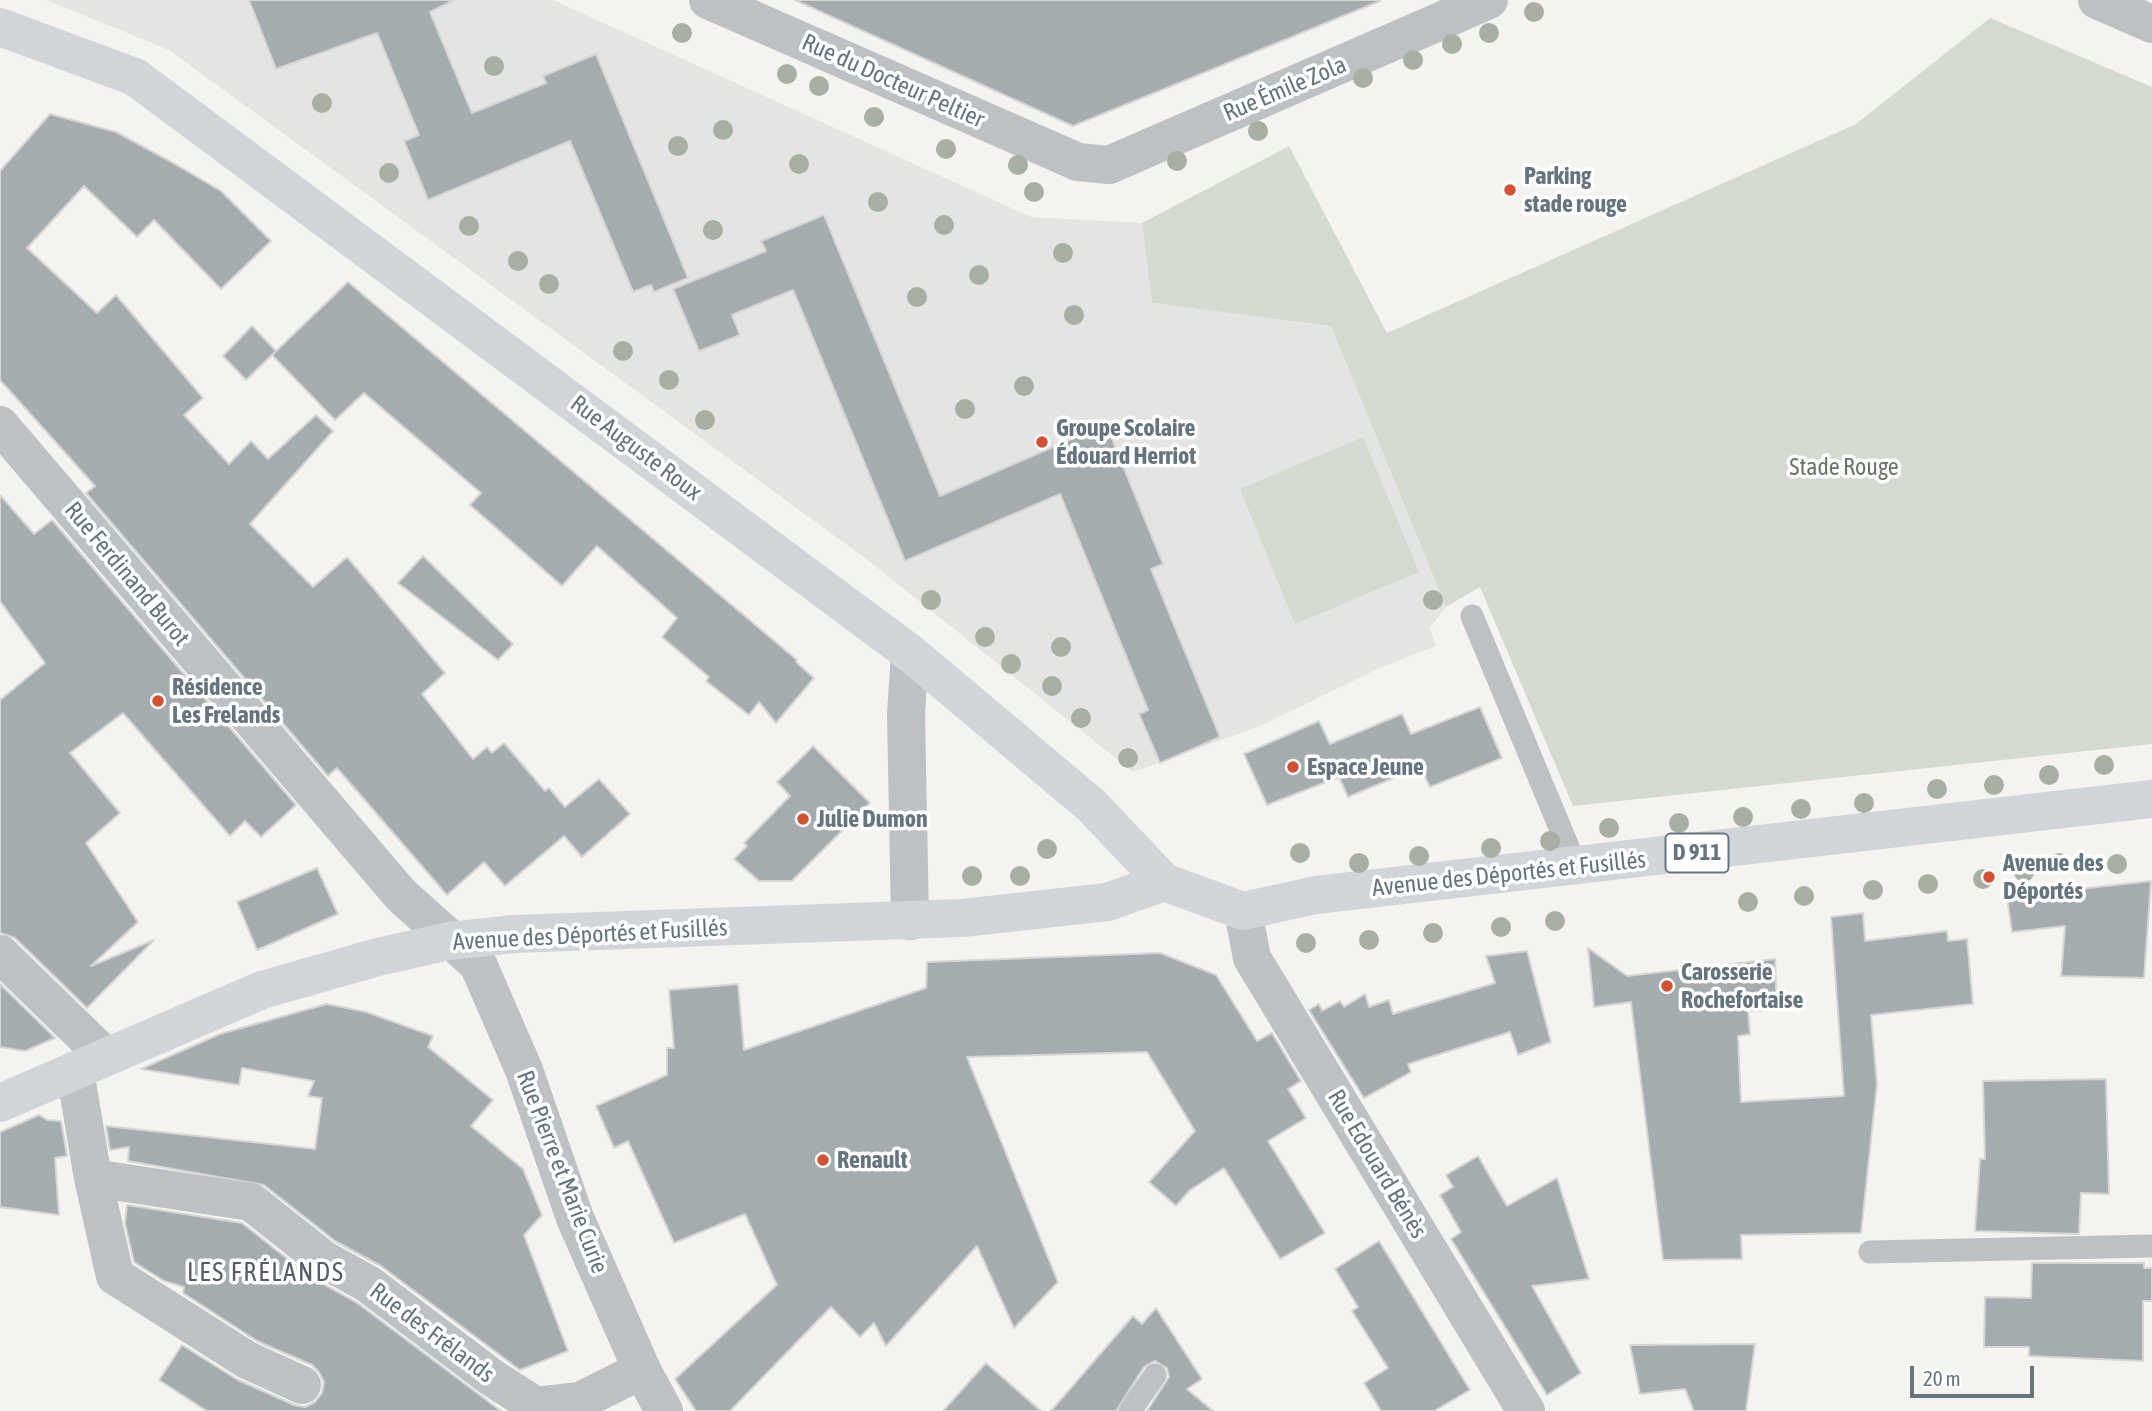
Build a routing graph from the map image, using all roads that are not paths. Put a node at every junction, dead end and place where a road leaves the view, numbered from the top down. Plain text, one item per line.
1 (708, 0) edge
2 (1489, 0) edge
3 (2097, 0) edge
4 (2152, 24) edge
5 (0, 27) edge
6 (1078, 162) joint
7 (0, 425) edge
8 (1472, 616) dead end
9 (910, 653) junction
10 (2152, 799) edge
11 (1576, 866) junction
12 (1164, 882) junction
13 (1242, 911) junction
14 (910, 921) junction
15 (449, 941) junction
16 (0, 954) edge
17 (91, 1064) junction
18 (0, 1103) edge
19 (93, 1178) junction
20 (2152, 1246) edge
21 (1870, 1252) dead end
22 (642, 1370) junction
23 (1155, 1375) dead end
24 (302, 1385) dead end
25 (664, 1411) edge
26 (1130, 1411) edge
27 (1526, 1411) edge

1 - 6 street, Rue du Docteur Peltier
2 - 6 street, Rue Émile Zola
3 - 4 street
5 - 9 main road, Rue Auguste Roux
7 - 15 street, Rue Ferdinand Burot
8 - 11 lane
9 - 12 main road, Rue Auguste Roux
9 - 14 street
10 - 11 main road, Avenue des Déportés et Fusillés / D 911
11 - 13 main road, Avenue des Déportés et Fusillés / D 911
12 - 13 main road, Rue Auguste Roux
12 - 14 main road, Avenue des Déportés et Fusillés
13 - 27 street, Rue Edouard Bénès
14 - 15 main road, Avenue des Déportés et Fusillés
15 - 17 main road, Avenue des Déportés et Fusillés
15 - 22 street, Rue Pierre et Marie Curie
16 - 17 street
17 - 18 main road, Avenue des Déportés et Fusillés
17 - 19 street
19 - 22 street, Rue des Frélands
19 - 24 street
20 - 21 lane
22 - 25 street, Rue Pierre et Marie Curie
23 - 26 lane

